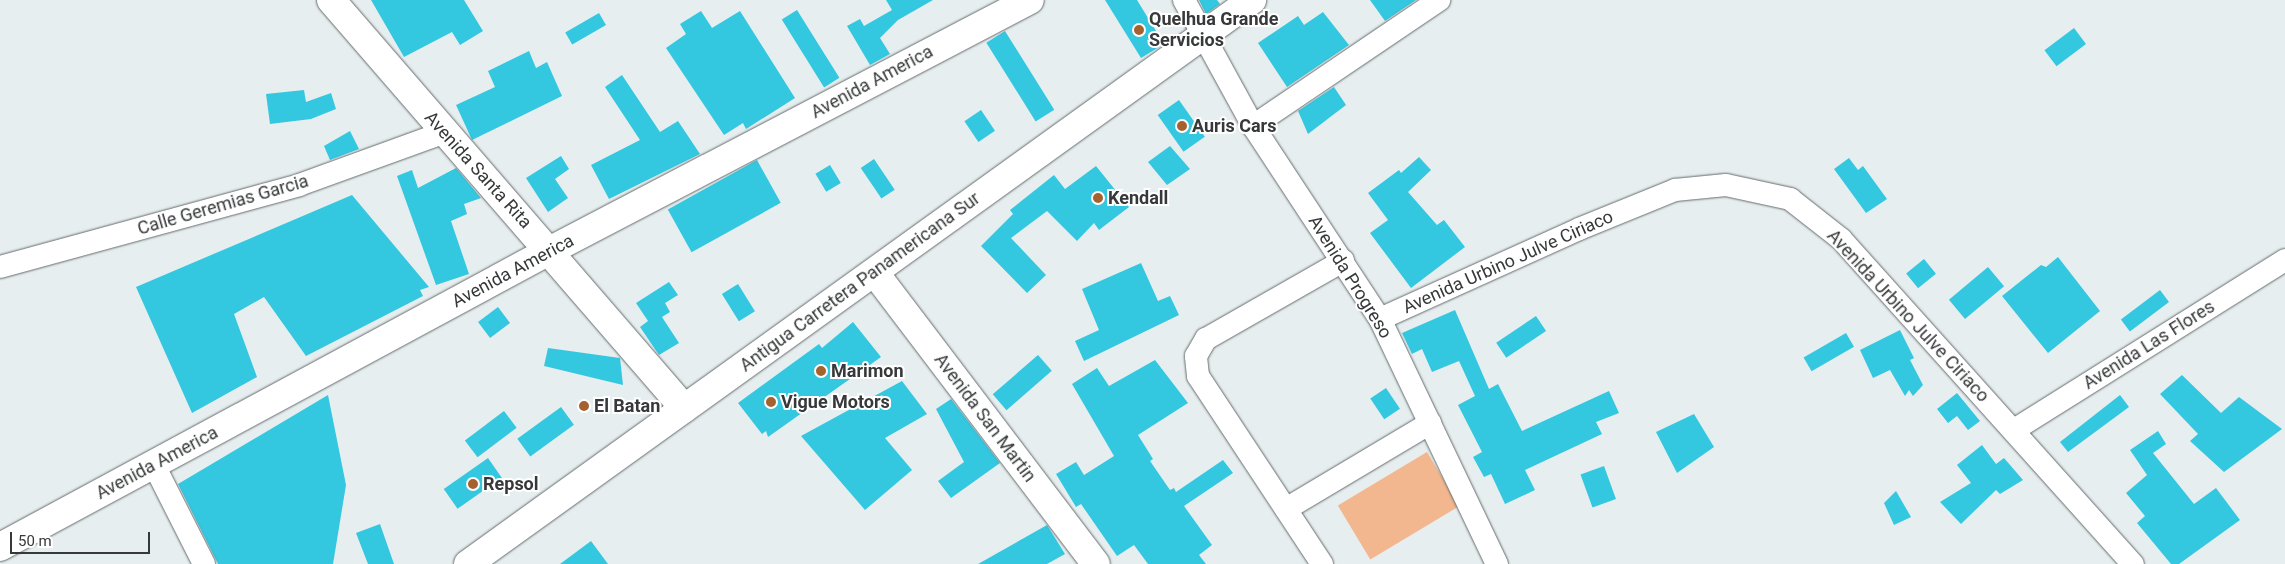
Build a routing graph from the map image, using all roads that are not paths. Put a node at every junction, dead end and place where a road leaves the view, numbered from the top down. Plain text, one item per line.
1 (331, 0) edge
2 (1030, 0) edge
3 (1184, 0) edge
4 (1252, 0) edge
5 (1438, 0) edge
6 (1203, 34) junction
7 (1253, 126) junction
8 (443, 133) junction
9 (551, 250) junction
10 (2285, 260) edge
11 (1343, 261) junction
12 (0, 267) edge
13 (875, 273) junction
14 (1380, 319) junction
15 (684, 408) junction
16 (1430, 423) junction
17 (2014, 430) junction
18 (154, 465) junction
19 (1286, 509) junction
20 (0, 547) edge
21 (204, 564) edge
22 (468, 564) edge
23 (1096, 564) edge
24 (1322, 564) edge
25 (1498, 564) edge
26 (2133, 564) edge

1 - 8 main road, Avenida Santa Rita
2 - 9 main road, Avenida America
3 - 6 street, Avenida Progreso
4 - 6 main road, Antigua Carretera Panamericana Sur
5 - 7 street
6 - 7 street, Avenida Progreso
6 - 13 main road, Antigua Carretera Panamericana Sur
7 - 11 street, Avenida Progreso
8 - 9 main road, Avenida Santa Rita
8 - 12 street, Calle Geremias Garcia
9 - 15 main road, Avenida Santa Rita
9 - 18 main road, Avenida America
10 - 17 street, Avenida Las Flores
11 - 14 street, Avenida Progreso
11 - 19 street
13 - 15 main road, Antigua Carretera Panamericana Sur
13 - 23 main road, Avenida San Martin
14 - 16 street, Avenida Progreso
14 - 17 street, Avenida Urbino Julve Ciriaco
15 - 22 main road, Antigua Carretera Panamericana Sur
16 - 19 street
16 - 25 street, Avenida Progreso
17 - 26 street, Avenida Urbino Julve Ciriaco
18 - 20 main road, Avenida America
18 - 21 street
19 - 24 street

